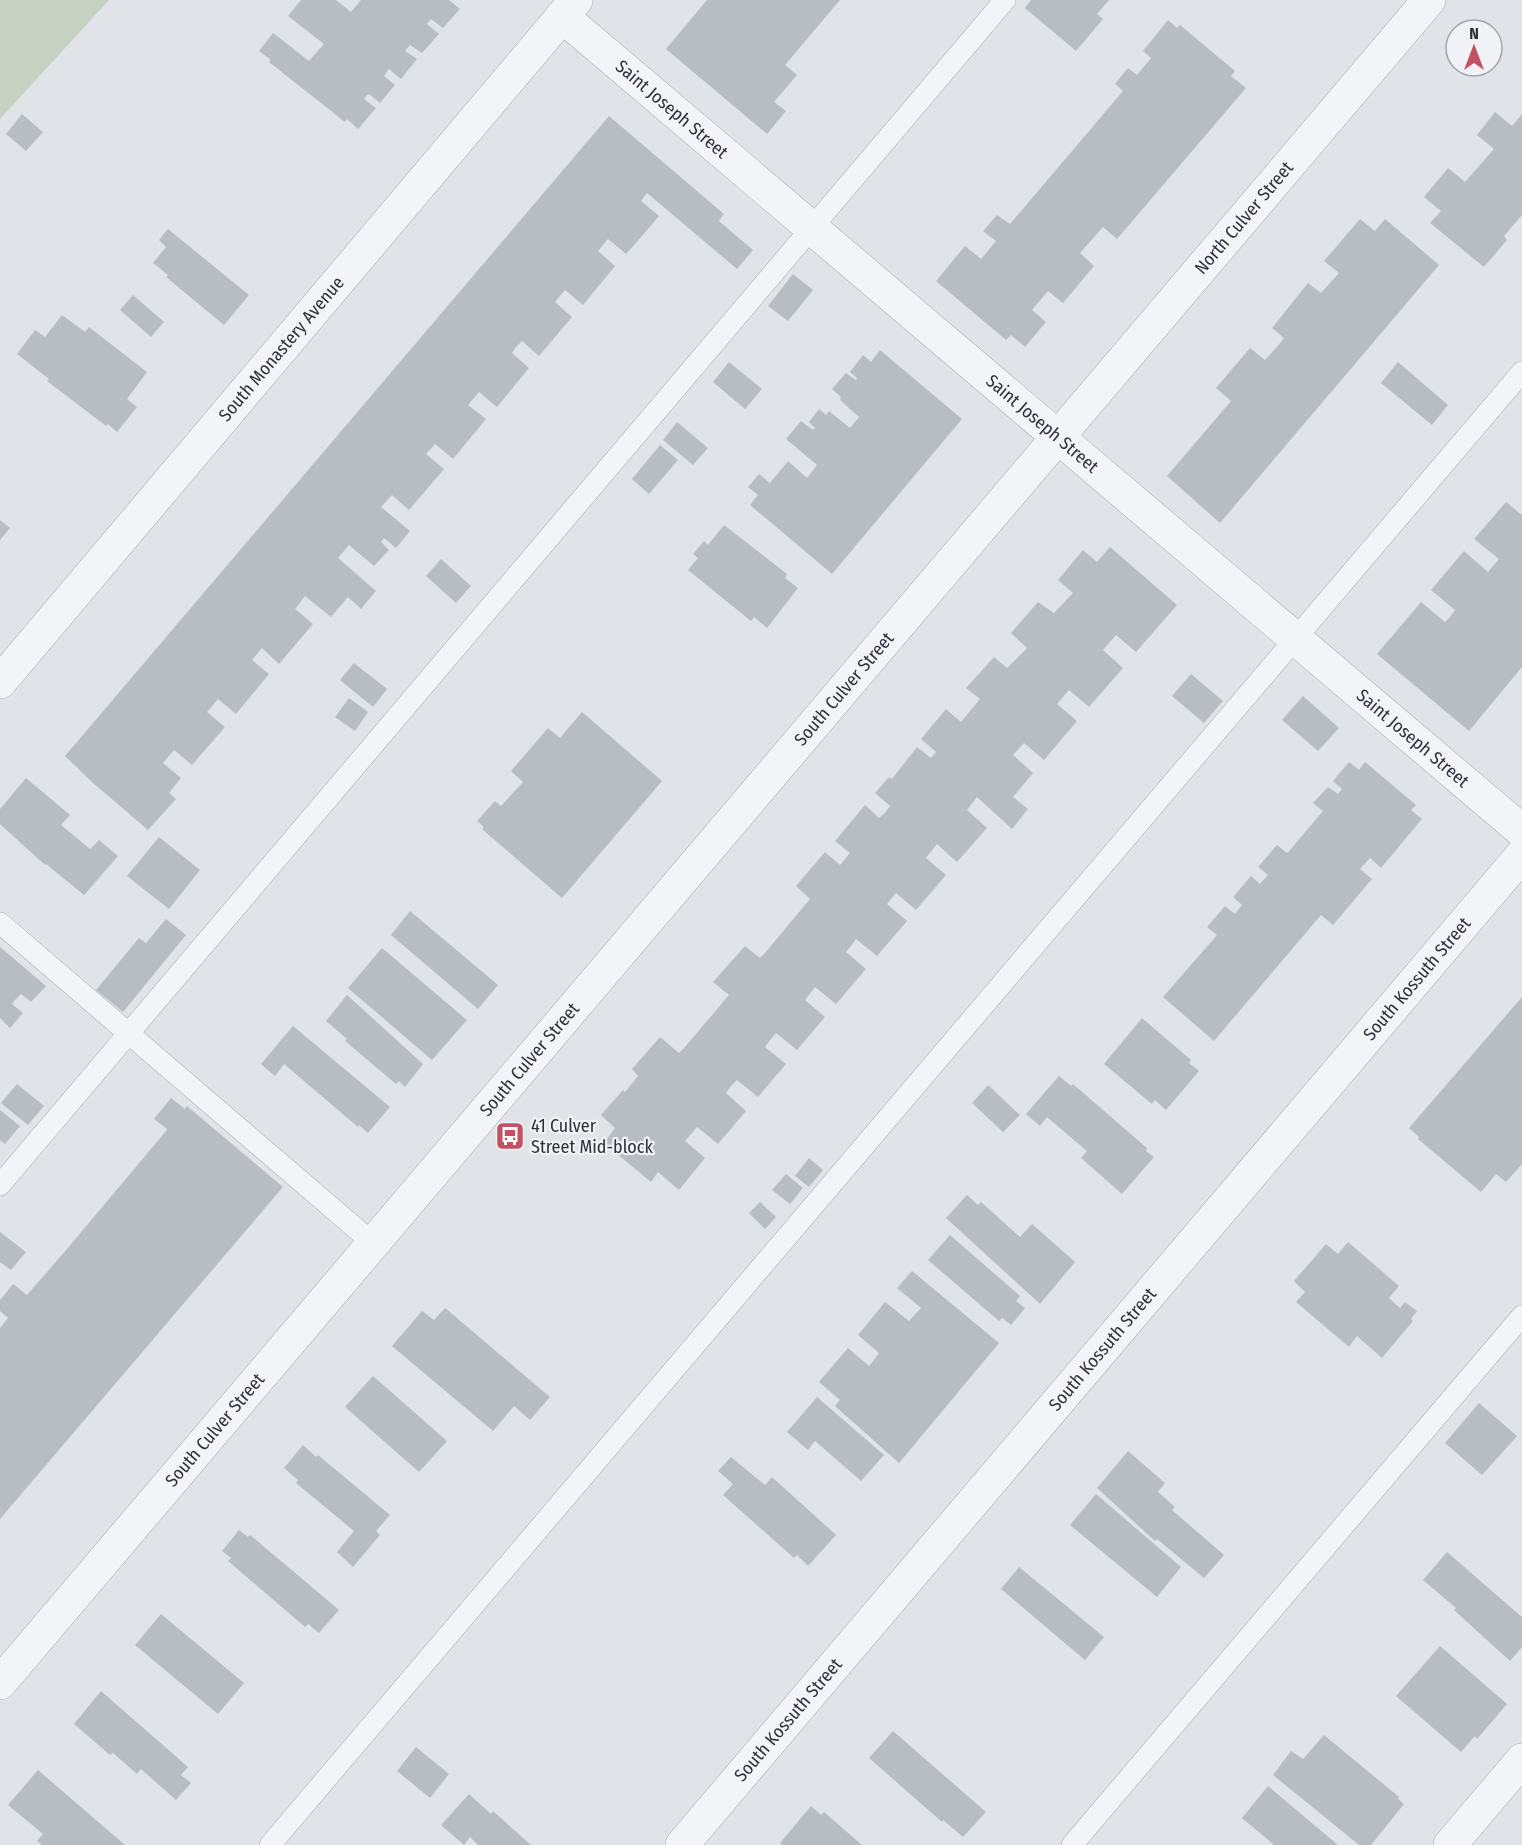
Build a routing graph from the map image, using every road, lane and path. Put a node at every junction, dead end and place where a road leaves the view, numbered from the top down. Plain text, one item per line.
1 (1005, 0) edge
2 (1430, 0) edge
3 (569, 8) edge
4 (812, 228) junction
5 (1522, 372) edge
6 (1059, 438) junction
7 (1295, 639) junction
8 (0, 682) edge
9 (1522, 831) edge
10 (1522, 855) edge
11 (0, 923) edge
12 (129, 1033) junction
13 (0, 1185) edge
14 (374, 1244) junction
15 (1522, 1316) edge
16 (0, 1683) edge
17 (1522, 1760) edge
18 (270, 1845) edge
19 (682, 1845) edge
20 (1072, 1845) edge
21 (1450, 1845) edge

1 - 4 lane
2 - 6 street, North Culver Street
3 - 4 street, Saint Joseph Street
3 - 8 street, South Monastery Avenue
4 - 6 street, Saint Joseph Street
4 - 12 lane
5 - 7 lane
6 - 7 street, Saint Joseph Street
6 - 14 street, South Culver Street
7 - 9 street, Saint Joseph Street
7 - 18 lane
10 - 19 street, South Kossuth Street
11 - 12 lane
12 - 13 lane
12 - 14 lane
14 - 16 street, South Culver Street
15 - 20 lane
17 - 21 street

